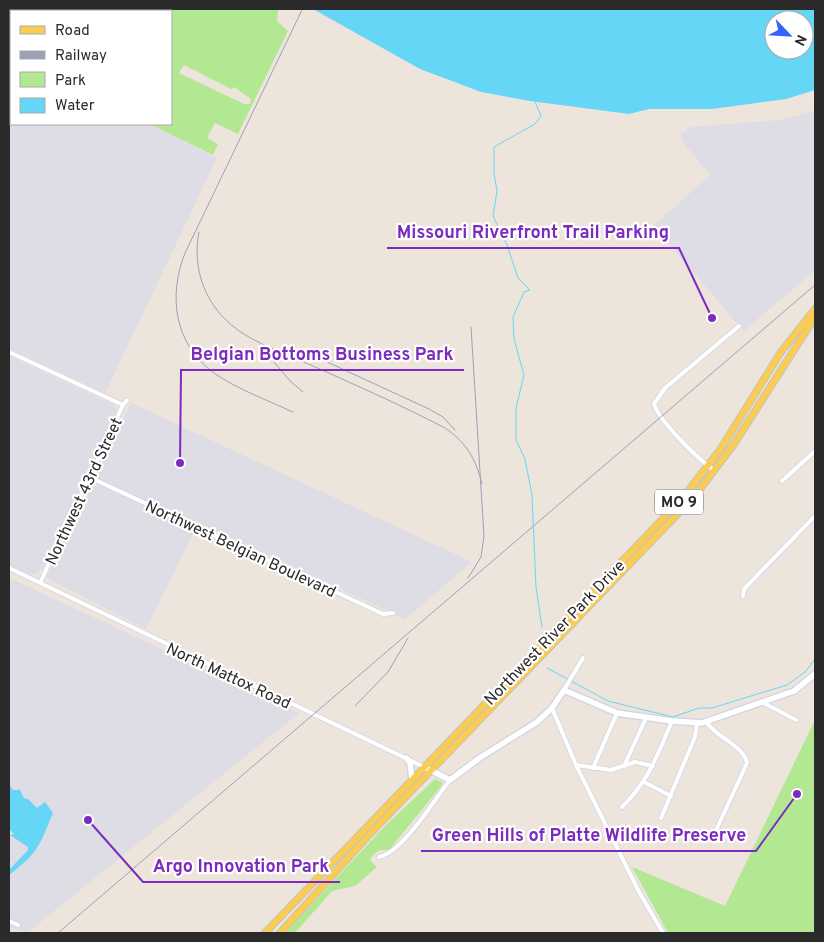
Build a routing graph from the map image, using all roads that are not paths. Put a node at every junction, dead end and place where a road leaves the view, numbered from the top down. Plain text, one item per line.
1 (815, 309) edge
2 (815, 317) edge
3 (739, 326) dead end
4 (9, 352) edge
5 (127, 400) dead end
6 (123, 405) junction
7 (815, 451) edge
8 (708, 466) junction
9 (715, 471) junction
10 (89, 477) junction
11 (782, 482) dead end
12 (815, 516) edge
13 (9, 568) edge
14 (40, 582) junction
15 (744, 596) dead end
16 (577, 607) junction
17 (393, 613) dead end
18 (584, 614) junction
19 (583, 658) dead end
20 (815, 674) edge
21 (565, 688) junction
22 (762, 702) junction
23 (550, 710) junction
24 (616, 712) junction
25 (646, 718) junction
26 (796, 720) dead end
27 (672, 721) junction
28 (706, 721) junction
29 (697, 723) junction
30 (406, 758) junction
31 (576, 765) junction
32 (624, 766) junction
33 (653, 766) junction
34 (424, 767) junction
35 (593, 768) junction
36 (432, 770) junction
37 (412, 780) junction
38 (450, 780) junction
39 (644, 782) junction
40 (670, 796) junction
41 (622, 807) dead end
42 (661, 818) dead end
43 (712, 839) dead end
44 (379, 857) dead end
45 (9, 921) edge
46 (18, 925) dead end
47 (265, 933) edge
48 (280, 933) edge
49 (664, 933) edge

1 - 8 main road, Northwest River Park Drive / MO 9
2 - 9 main road, Northwest River Park Drive / MO 9
3 - 8 street
4 - 6 street
5 - 6 street, Northwest 43rd Street
6 - 10 street, Northwest 43rd Street
7 - 11 street
8 - 9 street
8 - 16 main road, Northwest River Park Drive / MO 9
9 - 18 main road, Northwest River Park Drive / MO 9
10 - 14 street, Northwest 43rd Street
10 - 17 street, Northwest Belgian Boulevard
12 - 15 street
13 - 14 street, North Mattox Road
14 - 30 street, North Mattox Road
16 - 18 main road
16 - 34 main road, Northwest River Park Drive / MO 9
18 - 36 main road, Northwest River Park Drive / MO 9
19 - 21 street
20 - 22 street
21 - 23 street
21 - 24 street
22 - 26 street
22 - 28 street
23 - 31 street
23 - 38 street
24 - 25 street
24 - 35 street
25 - 27 street
25 - 32 street
27 - 29 street
27 - 33 street
28 - 29 street
28 - 43 street
29 - 40 street
30 - 34 street, North Mattox Road
30 - 37 street
31 - 35 street
31 - 49 street
32 - 33 street
32 - 35 street
33 - 39 street
34 - 36 street, North Mattox Road
34 - 37 main road, Northwest River Park Drive / MO 9
36 - 38 street, North Mattox Road
36 - 48 main road, Northwest River Park Drive / MO 9
37 - 47 main road, Northwest River Park Drive / MO 9
38 - 44 street
39 - 40 street
39 - 41 street
40 - 42 street
45 - 46 street

